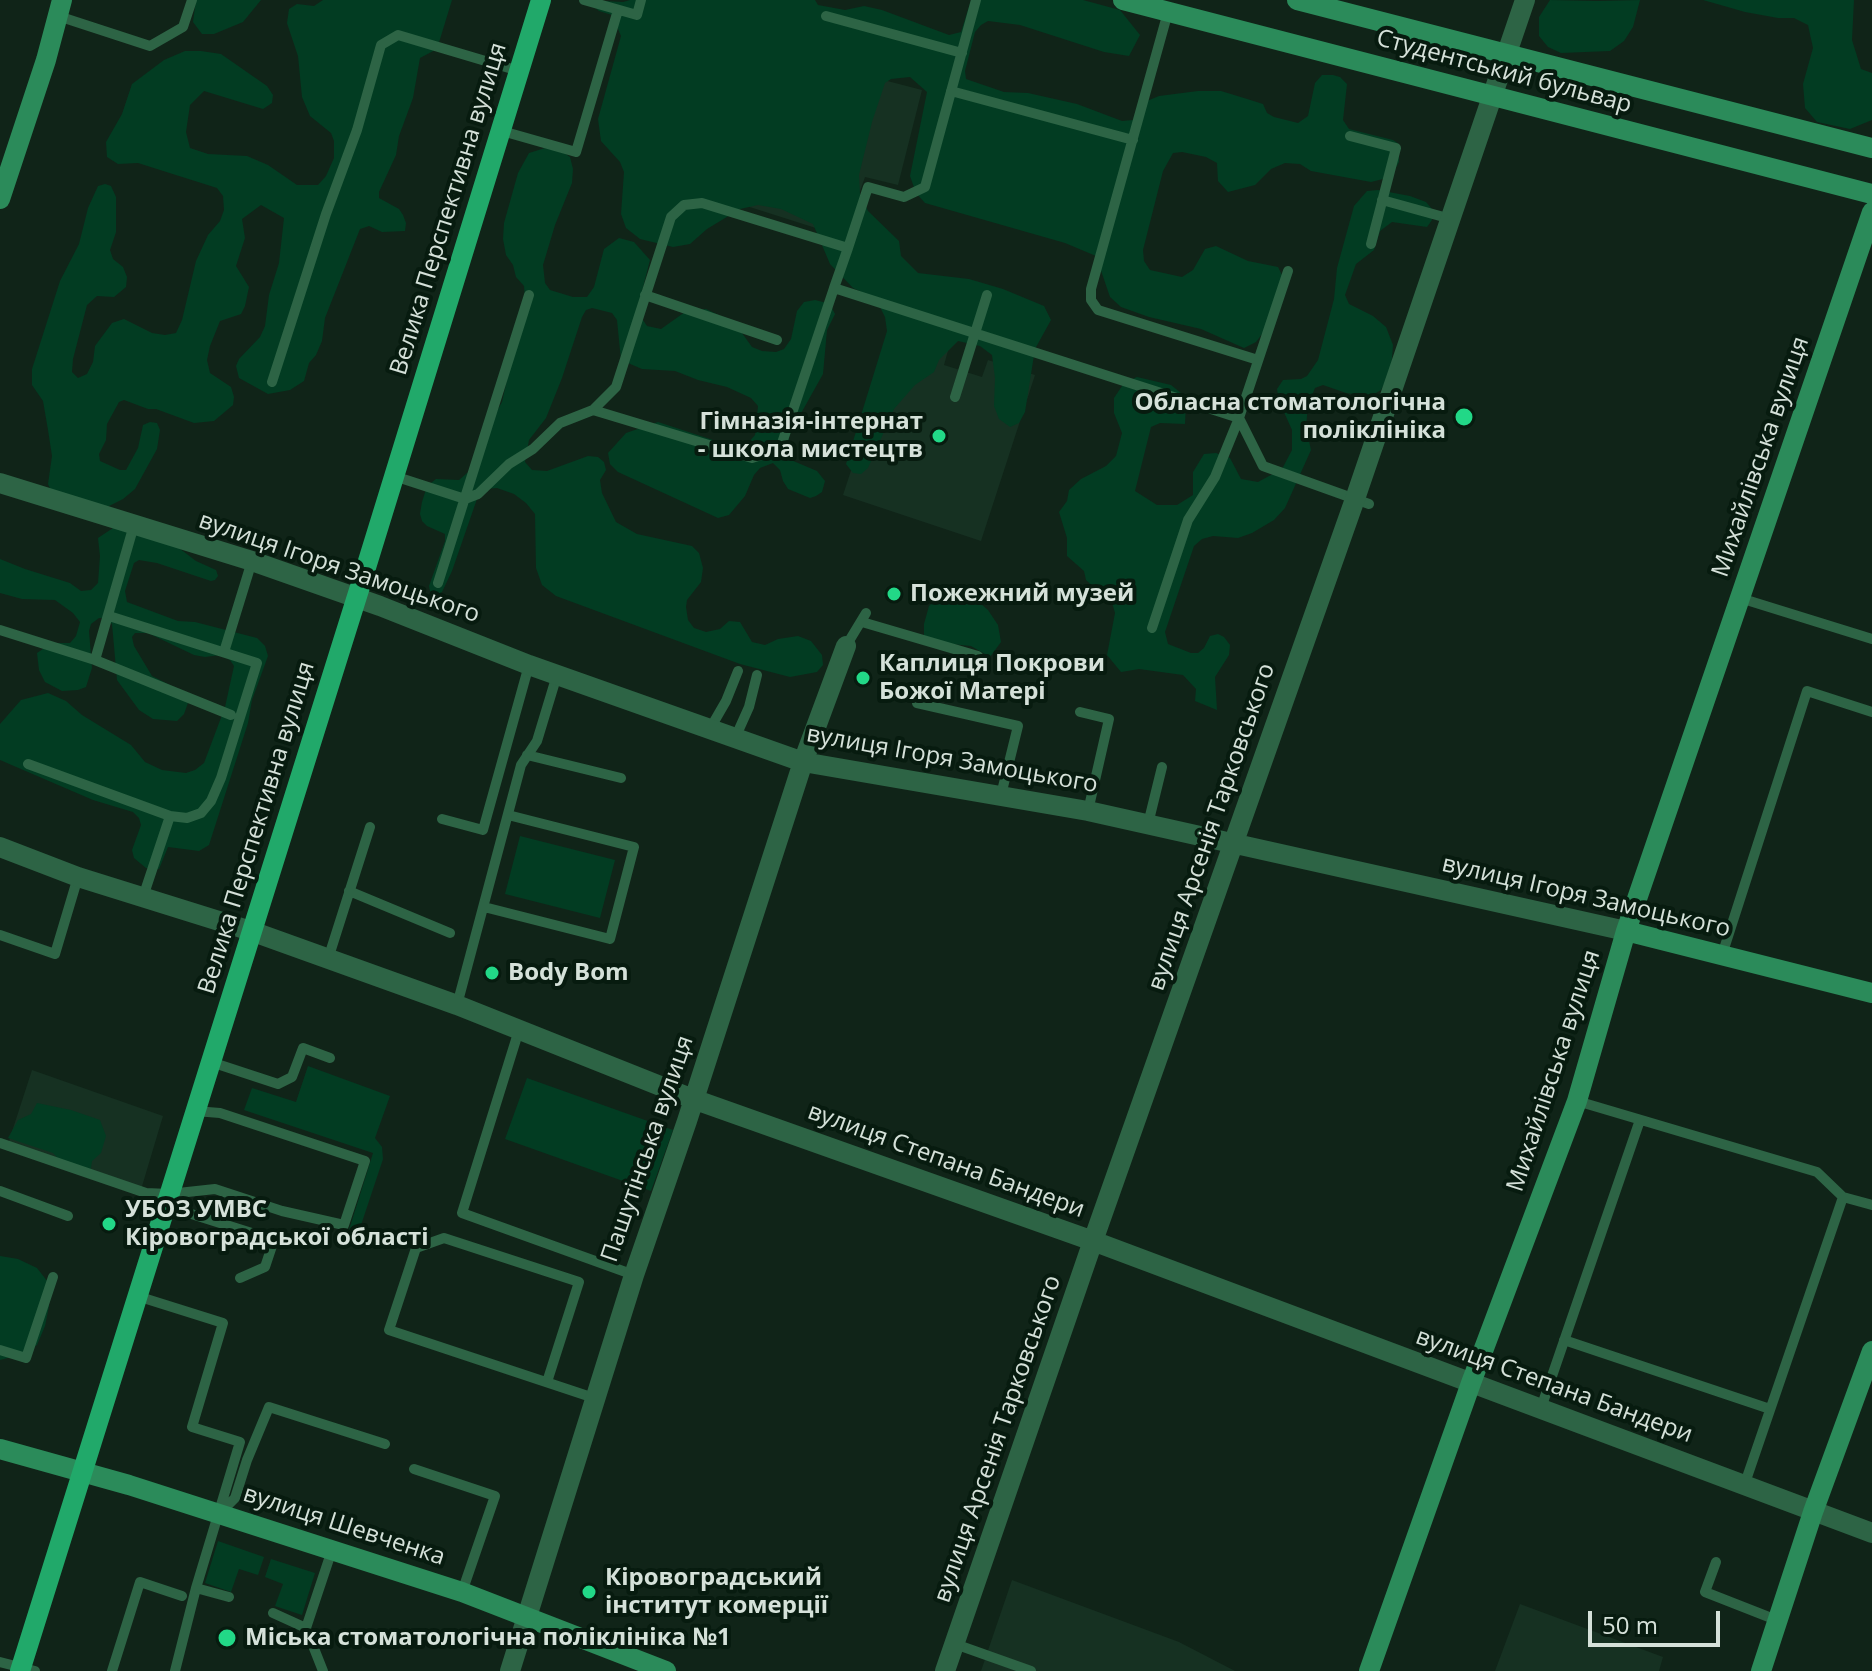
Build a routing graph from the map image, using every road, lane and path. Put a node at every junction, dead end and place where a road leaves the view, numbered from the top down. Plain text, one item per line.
1 (192, 0) edge
2 (541, 0) edge
3 (584, 0) edge
4 (641, 0) edge
5 (976, 0) edge
6 (1123, 0) edge
7 (1297, 0) edge
8 (1525, 0) edge
9 (60, 8) edge
10 (618, 10) junction
11 (1168, 12) junction
12 (826, 16) dead end
13 (962, 53) junction
14 (1508, 54) junction
15 (519, 71) junction
16 (951, 91) junction
17 (1494, 95) junction
18 (502, 131) junction
19 (1350, 136) dead end
20 (1133, 140) junction
21 (1872, 148) edge
22 (1872, 194) edge
23 (0, 199) edge
24 (1382, 200) junction
25 (1872, 212) edge
26 (1451, 219) junction
27 (1371, 244) dead end
28 (848, 248) junction
29 (1288, 271) dead end
30 (834, 288) junction
31 (529, 295) dead end
32 (645, 295) junction
33 (987, 295) dead end
34 (975, 334) junction
35 (777, 340) dead end
36 (1258, 360) junction
37 (272, 382) dead end
38 (955, 397) dead end
39 (593, 410) junction
40 (1239, 418) junction
41 (394, 476) junction
42 (0, 483) edge
43 (465, 499) junction
44 (1362, 502) junction
45 (134, 525) junction
46 (252, 561) junction
47 (438, 583) dead end
48 (1740, 598) junction
49 (356, 599) junction
50 (109, 616) junction
51 (1152, 628) dead end
52 (0, 630) edge
53 (1872, 639) edge
54 (846, 646) joint
55 (224, 652) junction
56 (978, 656) dead end
57 (95, 660) junction
58 (529, 665) junction
59 (738, 671) dead end
60 (557, 675) junction
61 (757, 675) dead end
62 (917, 703) dead end
63 (1080, 712) dead end
64 (1872, 712) edge
65 (231, 715) dead end
66 (711, 727) junction
67 (736, 736) junction
68 (527, 755) junction
69 (803, 762) junction
70 (28, 764) dead end
71 (1162, 767) dead end
72 (621, 778) dead end
73 (1001, 795) junction
74 (1088, 811) junction
75 (508, 815) junction
76 (170, 816) junction
77 (442, 819) dead end
78 (1148, 824) junction
79 (370, 827) dead end
80 (1234, 843) junction
81 (0, 847) edge
82 (78, 877) junction
83 (349, 891) junction
84 (143, 897) junction
85 (484, 907) junction
86 (251, 931) junction
87 (1626, 931) junction
88 (450, 933) dead end
89 (0, 935) edge
90 (1722, 955) junction
91 (328, 959) junction
92 (1872, 993) edge
93 (457, 1005) junction
94 (520, 1028) junction
95 (330, 1058) dead end
96 (211, 1062) junction
97 (693, 1099) junction
98 (1577, 1101) junction
99 (195, 1111) junction
100 (1640, 1120) junction
101 (0, 1143) edge
102 (0, 1191) edge
103 (1843, 1197) junction
104 (168, 1200) junction
105 (1872, 1205) edge
106 (68, 1216) dead end
107 (1093, 1241) junction
108 (634, 1275) junction
109 (53, 1277) dead end
110 (240, 1278) dead end
111 (137, 1296) junction
112 (1564, 1340) junction
113 (0, 1350) edge
114 (1872, 1351) edge
115 (547, 1382) junction
116 (1471, 1383) junction
117 (594, 1398) junction
118 (1541, 1408) junction
119 (1770, 1409) junction
120 (385, 1444) dead end
121 (0, 1449) edge
122 (414, 1469) dead end
123 (82, 1471) junction
124 (1744, 1486) junction
125 (1813, 1512) junction
126 (219, 1513) junction
127 (1872, 1533) edge
128 (332, 1550) junction
129 (1716, 1562) dead end
130 (196, 1588) junction
131 (462, 1592) junction
132 (182, 1596) dead end
133 (229, 1597) dead end
134 (273, 1613) dead end
135 (527, 1617) junction
136 (1779, 1621) junction
137 (306, 1628) junction
138 (955, 1644) junction
139 (0, 1662) edge
140 (25, 1670) edge
141 (112, 1671) edge
142 (175, 1671) edge
143 (323, 1671) edge
144 (510, 1671) edge
145 (666, 1671) edge
146 (945, 1671) edge
147 (1031, 1671) edge
148 (1369, 1671) edge
149 (1761, 1671) edge

1 - 9 lane
2 - 15 main road, Велика Перспективна вулиця
3 - 10 lane
4 - 10 lane
5 - 13 lane
6 - 11 street, Студентський бульвар
7 - 14 street, Студентський бульвар
8 - 14 street, вулиця Арсенія Тарковського
9 - 23 street
10 - 18 lane
11 - 17 street, Студентський бульвар
11 - 20 lane
12 - 13 lane
13 - 16 lane
14 - 17 street, вулиця Арсенія Тарковського
14 - 21 street, Студентський бульвар
15 - 18 main road, Велика Перспективна вулиця
15 - 37 lane
16 - 20 lane
16 - 28 lane
17 - 22 street, Студентський бульвар
17 - 26 street, вулиця Арсенія Тарковського
18 - 41 main road, Велика Перспективна вулиця
19 - 24 lane
20 - 36 lane
24 - 26 lane
24 - 27 lane
25 - 48 street, Михайлівська вулиця
26 - 44 street, вулиця Арсенія Тарковського
28 - 30 lane
28 - 32 lane
29 - 36 lane
30 - 34 lane
30 - 39 lane
31 - 43 lane
32 - 35 lane
32 - 39 lane
33 - 34 lane
34 - 38 lane
34 - 40 lane
36 - 40 lane
39 - 43 lane
40 - 44 lane
40 - 51 lane
41 - 43 lane
41 - 49 main road, Велика Перспективна вулиця
42 - 45 street, вулиця Ігоря Замоцького
43 - 47 lane
44 - 80 street, вулиця Арсенія Тарковського
45 - 46 street, вулиця Ігоря Замоцького
45 - 50 lane
46 - 49 street, вулиця Ігоря Замоцького
46 - 55 lane
48 - 53 lane
48 - 87 street, Михайлівська вулиця
49 - 58 street, вулиця Ігоря Замоцького
49 - 86 main road, Велика Перспективна вулиця
50 - 55 lane
50 - 57 lane
52 - 57 lane
54 - 56 lane
54 - 69 street, Пашутінська вулиця
55 - 76 lane
57 - 65 lane
58 - 60 street, вулиця Ігоря Замоцького
58 - 77 lane
59 - 66 lane
60 - 66 street, вулиця Ігоря Замоцького
60 - 68 lane
61 - 67 lane
62 - 73 lane
63 - 74 lane
64 - 90 lane
66 - 67 street, вулиця Ігоря Замоцького
67 - 69 street, вулиця Ігоря Замоцького
68 - 72 lane
68 - 75 lane
69 - 73 street, вулиця Ігоря Замоцького
69 - 97 street, Пашутінська вулиця
70 - 76 lane
71 - 78 lane
73 - 74 street, вулиця Ігоря Замоцького
74 - 78 street, вулиця Ігоря Замоцького
75 - 85 lane
75 - 85 lane
76 - 84 lane
78 - 80 street, вулиця Ігоря Замоцького
79 - 83 lane
80 - 87 street, вулиця Ігоря Замоцького
80 - 107 street, вулиця Арсенія Тарковського
81 - 82 street, вулиця Степана Бандери
82 - 84 street, вулиця Степана Бандери
82 - 89 lane
83 - 88 lane
83 - 91 lane
84 - 86 street, вулиця Степана Бандери
85 - 93 lane
86 - 91 street, вулиця Степана Бандери
86 - 96 main road, Велика Перспективна вулиця
87 - 90 street, вулиця Ігоря Замоцького
87 - 98 street, Михайлівська вулиця
90 - 92 street, вулиця Ігоря Замоцького
91 - 93 street, вулиця Степана Бандери
93 - 94 street, вулиця Степана Бандери
94 - 97 street, вулиця Степана Бандери
94 - 108 lane
95 - 96 lane
96 - 99 main road, Велика Перспективна вулиця
97 - 107 street, вулиця Степана Бандери
97 - 108 street, Пашутінська вулиця
98 - 100 lane
98 - 116 street, Михайлівська вулиця
99 - 104 main road, Велика Перспективна вулиця
99 - 104 lane
100 - 103 lane
100 - 112 lane
101 - 104 lane
102 - 106 lane
103 - 105 lane
103 - 119 lane
104 - 110 lane
104 - 111 main road, Велика Перспективна вулиця
107 - 116 street, вулиця Степана Бандери
107 - 138 street, вулиця Арсенія Тарковського
108 - 117 street, Пашутінська вулиця
109 - 113 lane
111 - 123 main road, Велика Перспективна вулиця
111 - 126 lane
112 - 118 lane
112 - 119 lane
114 - 125 street
115 - 115 lane
115 - 117 lane
116 - 118 street, вулиця Степана Бандери
116 - 148 street, Михайлівська вулиця
117 - 135 street, Пашутінська вулиця
118 - 124 street, вулиця Степана Бандери
119 - 124 lane
120 - 126 lane
121 - 123 street, вулиця Шевченка
122 - 131 lane
123 - 126 street, вулиця Шевченка
123 - 140 main road, Велика Перспективна вулиця
124 - 125 street, вулиця Степана Бандери
125 - 127 street, вулиця Степана Бандери
125 - 136 street
126 - 128 street, вулиця Шевченка
126 - 130 lane
128 - 131 street, вулиця Шевченка
128 - 137 lane
129 - 136 lane
130 - 133 lane
130 - 142 lane
131 - 135 street, вулиця Шевченка
132 - 141 lane
134 - 137 lane
135 - 144 street, Пашутінська вулиця
135 - 145 street, вулиця Шевченка
136 - 149 street
137 - 143 lane
138 - 146 street, вулиця Арсенія Тарковського
138 - 147 lane
139 - 140 lane

